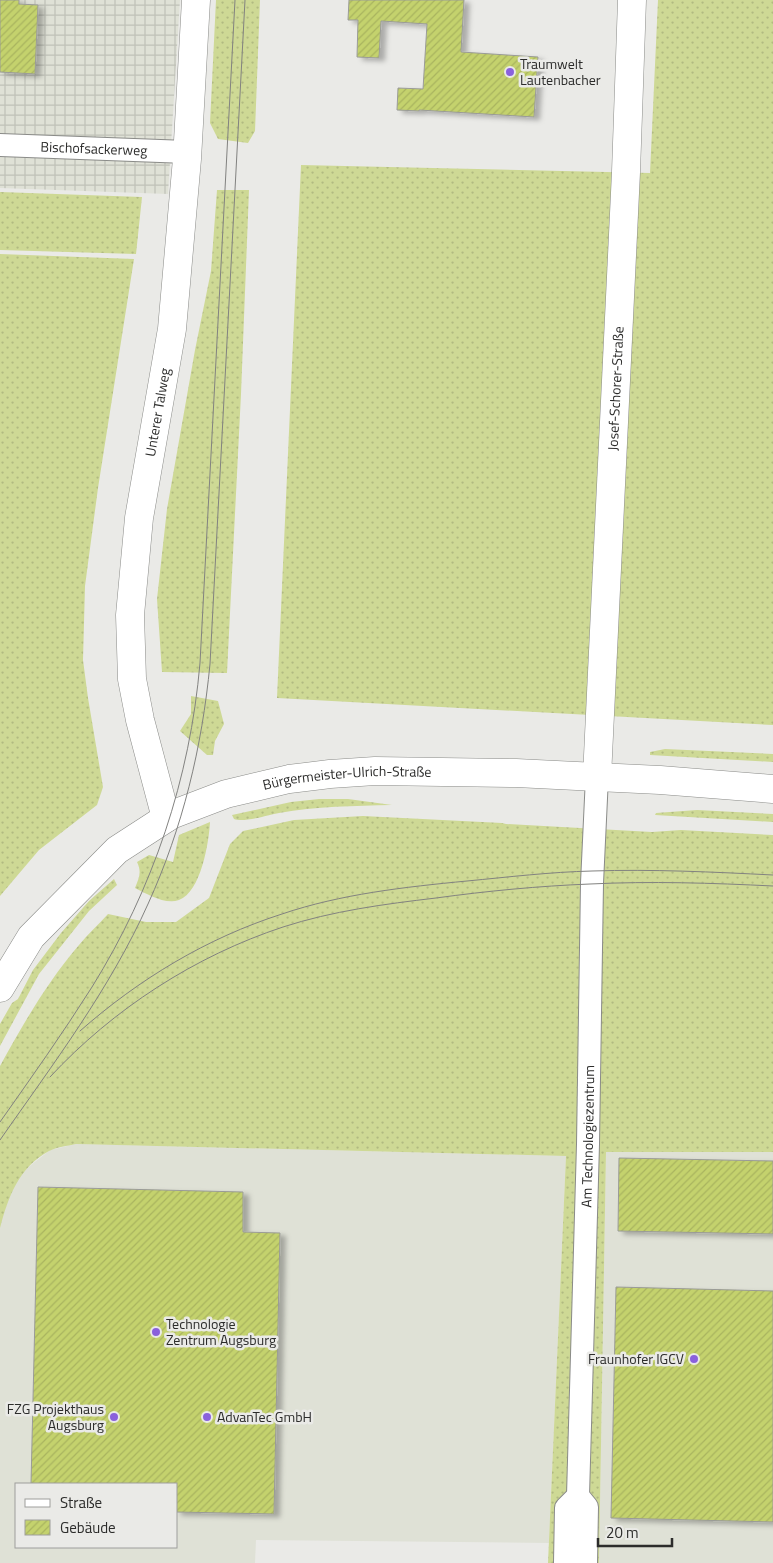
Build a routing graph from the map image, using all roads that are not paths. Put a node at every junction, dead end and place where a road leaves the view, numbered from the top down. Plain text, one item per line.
1 (196, 0) edge
2 (632, 0) edge
3 (0, 145) edge
4 (187, 152) junction
5 (597, 776) junction
6 (773, 788) edge
7 (166, 818) junction
8 (0, 988) edge
9 (578, 1496) junction
10 (565, 1563) edge
11 (586, 1563) edge

1 - 4 street, Unterer Talweg
2 - 5 street, Josef-Schorer-Straße
3 - 4 street, Bischofsackerweg
4 - 7 street, Unterer Talweg
5 - 6 street, Bürgermeister-Ulrich-Straße
5 - 7 street, Bürgermeister-Ulrich-Straße
5 - 9 street, Am Technologiezentrum
7 - 8 street, Bürgermeister-Ulrich-Straße
9 - 10 street, Am Technologiezentrum
9 - 11 street, Am Technologiezentrum

